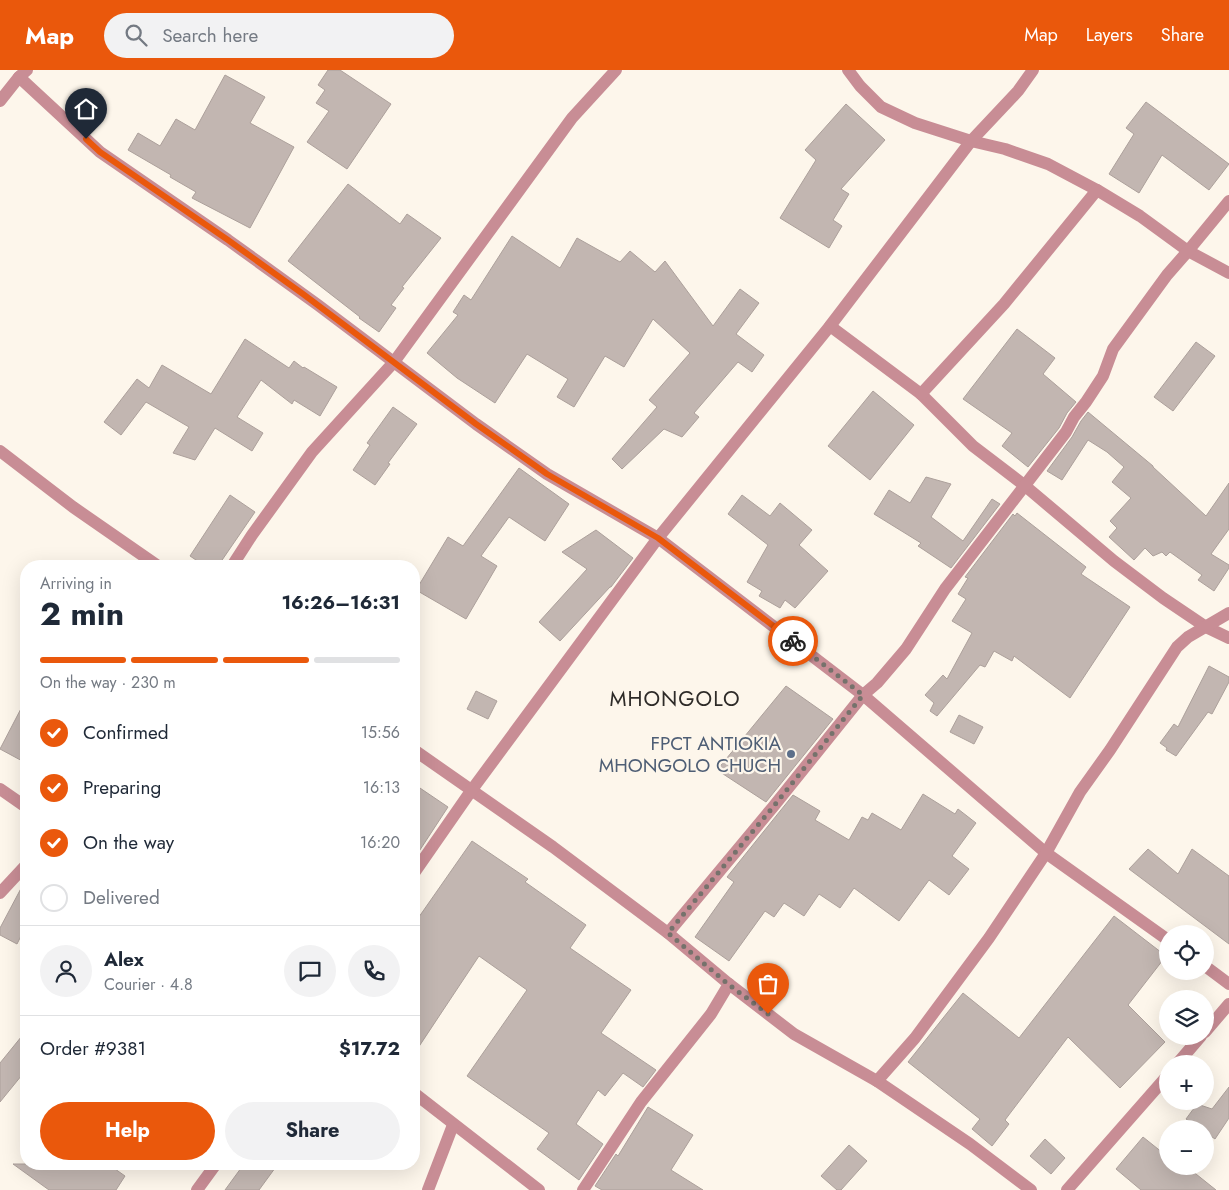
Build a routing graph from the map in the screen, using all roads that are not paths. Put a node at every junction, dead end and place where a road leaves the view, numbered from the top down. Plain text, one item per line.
1 (616, 70) edge
2 (848, 70) edge
3 (1033, 70) edge
4 (23, 74) edge
5 (0, 101) edge
6 (971, 141) junction
7 (1097, 190) junction
8 (1229, 201) edge
9 (1188, 251) junction
10 (1229, 274) edge
11 (830, 326) junction
12 (394, 362) junction
13 (921, 394) junction
14 (0, 451) edge
15 (1024, 485) junction
16 (658, 538) junction
17 (150, 560) edge
18 (236, 560) edge
19 (1229, 613) edge
20 (1206, 626) junction
21 (1229, 638) edge
22 (863, 695) junction
23 (420, 754) edge
24 (0, 789) edge
25 (471, 791) junction
26 (20, 803) edge
27 (1046, 853) junction
28 (420, 864) edge
29 (20, 871) edge
30 (0, 893) edge
31 (668, 933) junction
32 (1159, 934) edge
33 (1214, 973) edge
34 (728, 984) junction
35 (1229, 984) edge
36 (1229, 1004) edge
37 (1214, 1022) edge
38 (1193, 1045) edge
39 (1185, 1055) edge
40 (877, 1080) junction
41 (1159, 1085) edge
42 (420, 1098) edge
43 (453, 1125) junction
44 (211, 1170) edge
45 (196, 1190) edge
46 (428, 1190) edge
47 (539, 1190) edge
48 (583, 1190) edge
49 (1031, 1190) edge
50 (1067, 1190) edge

1 - 12 street
2 - 6 street
3 - 6 street
4 - 5 street
4 - 12 street
6 - 7 street
6 - 11 street
7 - 9 street
7 - 13 street
8 - 9 street
9 - 10 street
9 - 15 street
11 - 13 street
11 - 16 street
12 - 16 street
12 - 18 street
13 - 15 street
14 - 17 street
15 - 20 street
15 - 22 street
16 - 22 street
16 - 25 street
19 - 20 street
20 - 21 street
20 - 27 street
22 - 27 street
22 - 31 street
23 - 25 street
24 - 26 street
25 - 28 street
25 - 31 street
27 - 32 street
27 - 40 street
29 - 30 street
31 - 34 street
33 - 35 street
34 - 40 street
34 - 48 street
36 - 37 street
38 - 39 street
40 - 49 street
41 - 50 street
42 - 43 street
43 - 46 street
43 - 47 street
44 - 45 street

